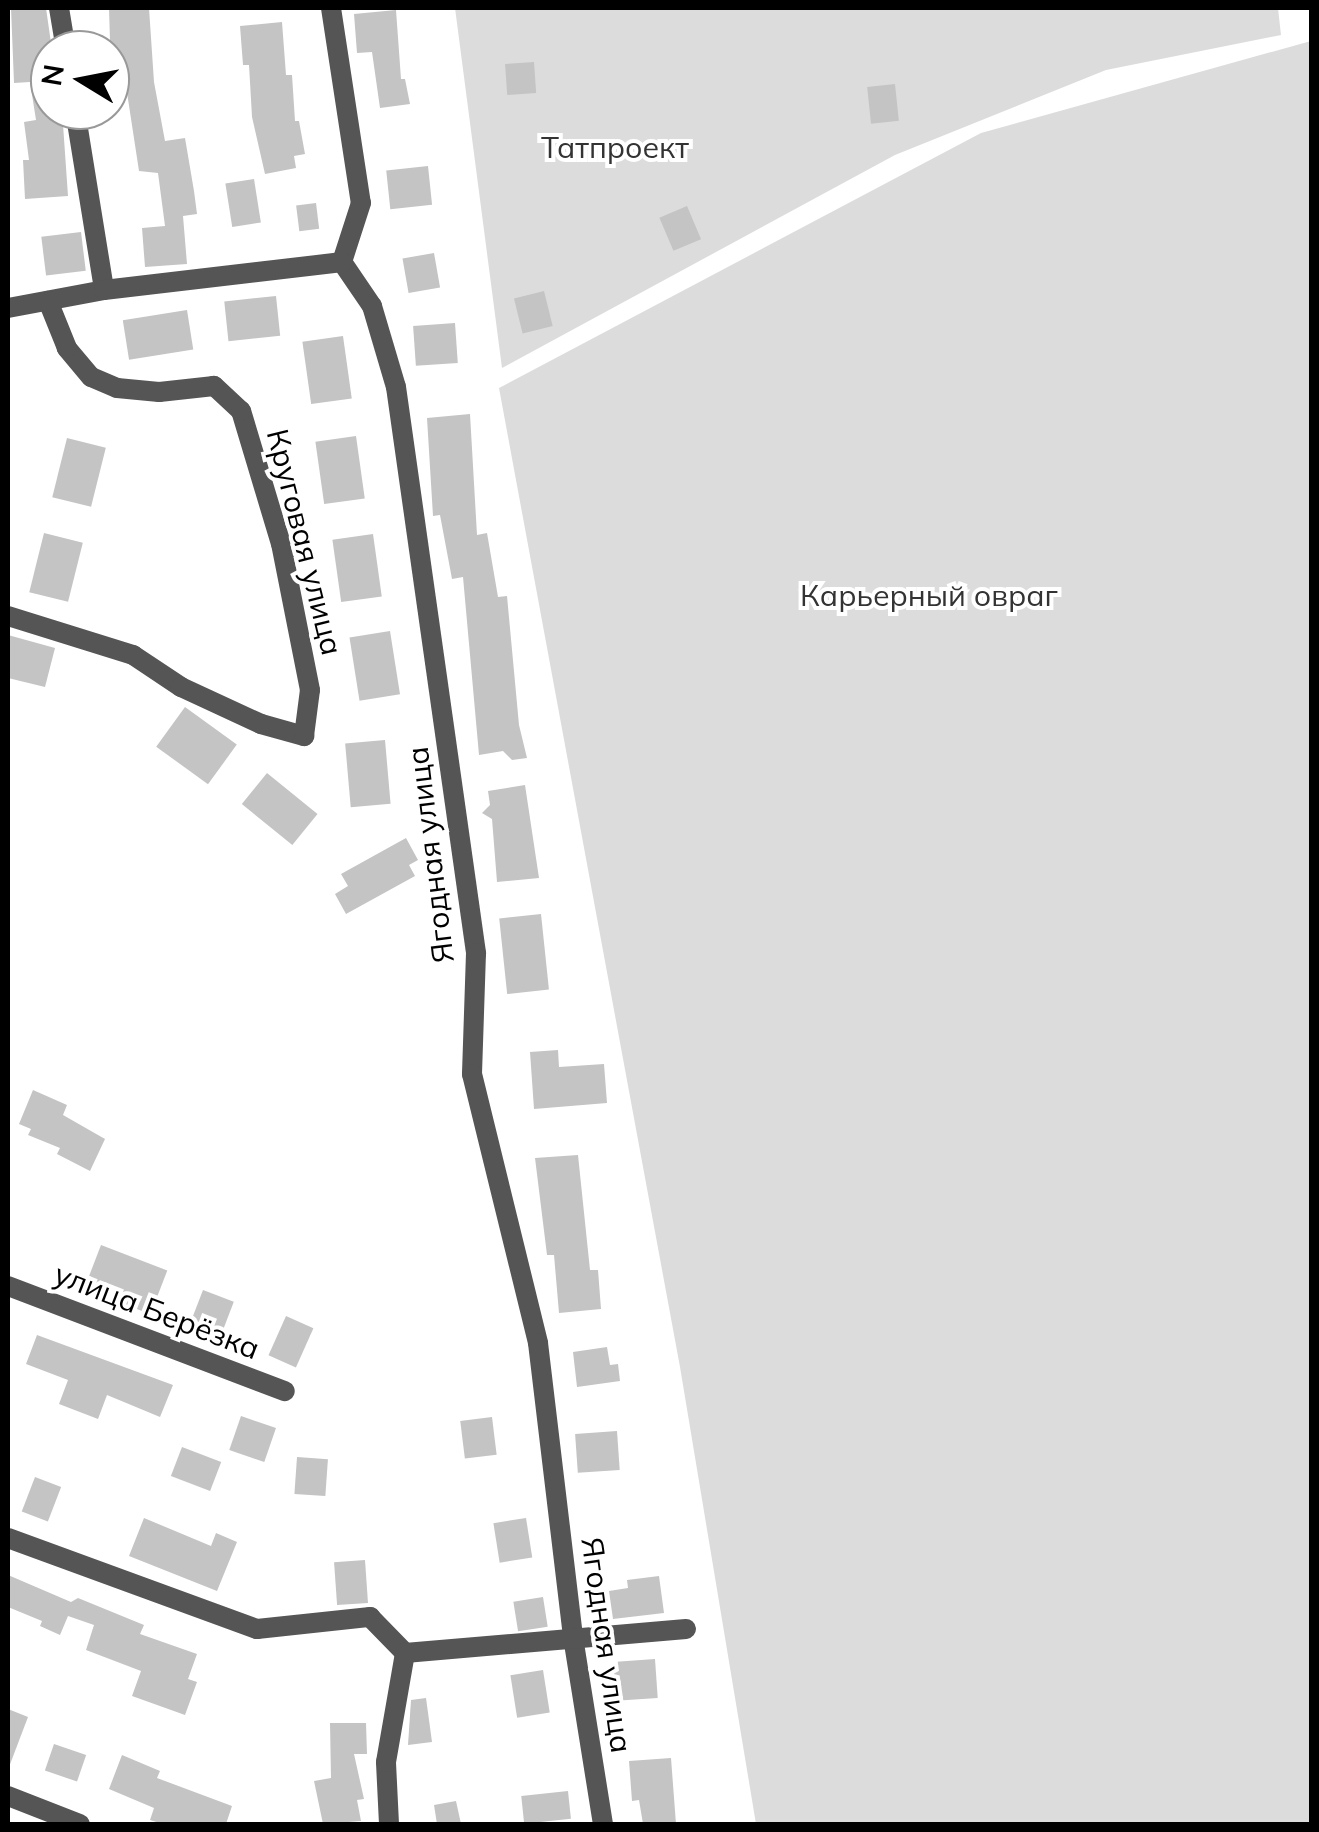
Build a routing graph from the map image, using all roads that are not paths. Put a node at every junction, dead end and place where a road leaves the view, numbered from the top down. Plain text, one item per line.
1 (331, 8) edge
2 (78, 130) edge
3 (342, 262) junction
4 (104, 290) junction
5 (48, 301) junction
6 (8, 308) edge
7 (8, 616) edge
8 (8, 1286) edge
9 (285, 1391) dead end
10 (8, 1538) edge
11 (686, 1629) dead end
12 (573, 1637) junction
13 (405, 1653) junction
14 (8, 1796) edge
15 (80, 1824) edge
16 (390, 1824) edge
17 (603, 1824) edge

1 - 3 street
2 - 4 street
3 - 4 street
3 - 12 street, Ягодная улица
4 - 5 street
5 - 6 street
5 - 7 street, Круговая улица
8 - 9 street, улица Берёзка
10 - 13 street
11 - 12 street
12 - 13 street
12 - 17 street, Ягодная улица
13 - 16 street
14 - 15 street

